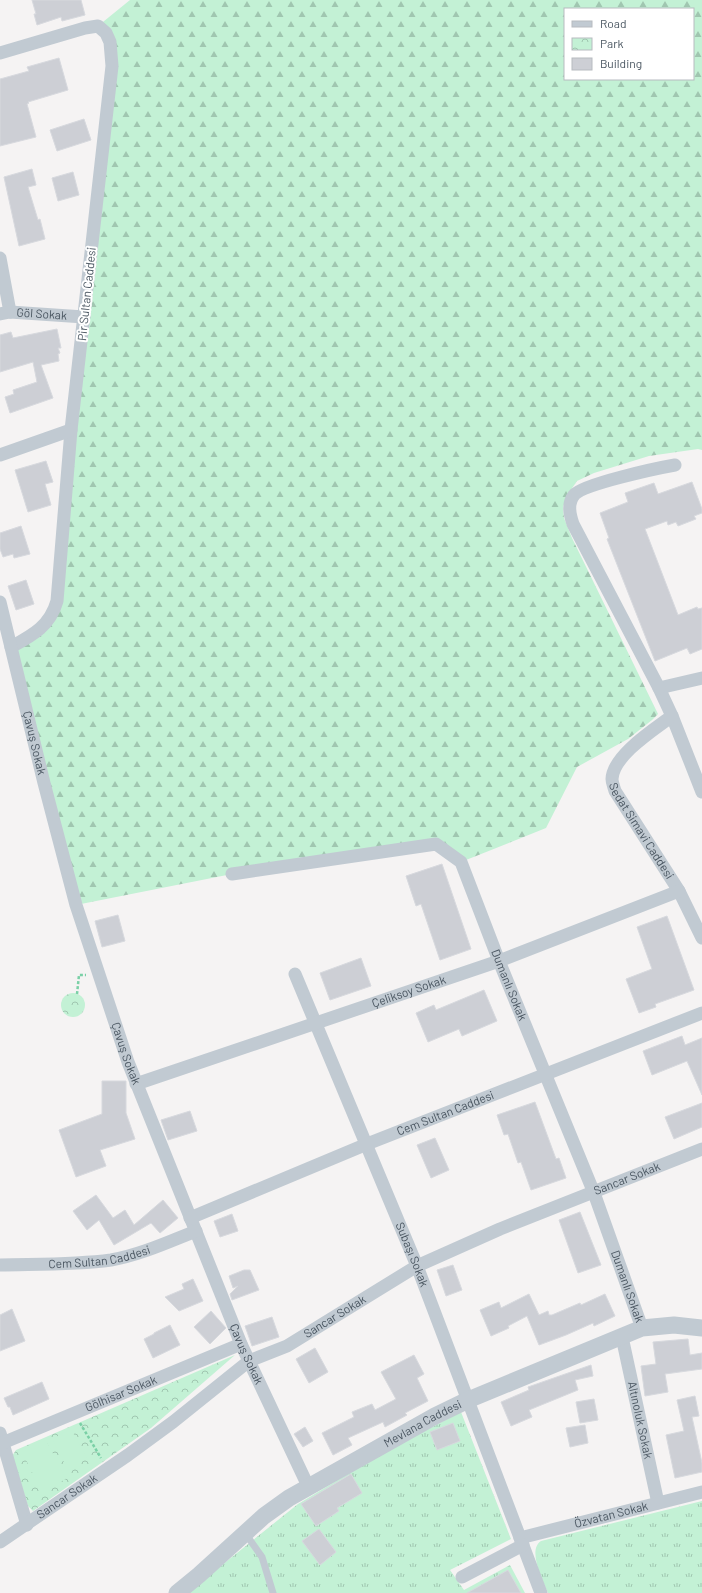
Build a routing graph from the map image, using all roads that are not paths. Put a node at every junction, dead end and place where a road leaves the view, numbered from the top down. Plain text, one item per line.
1 (0, 53) edge
2 (0, 258) edge
3 (5, 313) edge
4 (84, 318) junction
5 (71, 430) junction
6 (0, 455) edge
7 (675, 464) dead end
8 (0, 602) edge
9 (11, 647) junction
10 (702, 678) edge
11 (659, 688) junction
12 (672, 716) junction
13 (702, 792) edge
14 (232, 874) dead end
15 (679, 892) junction
16 (702, 938) edge
17 (499, 961) junction
18 (296, 974) dead end
19 (702, 1013) edge
20 (316, 1024) junction
21 (545, 1075) junction
22 (136, 1084) junction
23 (366, 1144) junction
24 (702, 1149) edge
25 (594, 1192) junction
26 (190, 1218) junction
27 (196, 1232) junction
28 (0, 1265) edge
29 (417, 1266) junction
30 (642, 1328) junction
31 (702, 1328) edge
32 (622, 1337) junction
33 (241, 1344) junction
34 (249, 1362) junction
35 (468, 1400) junction
36 (1, 1440) edge
37 (308, 1486) junction
38 (702, 1492) edge
39 (658, 1504) junction
40 (27, 1525) junction
41 (246, 1533) junction
42 (0, 1542) edge
43 (521, 1542) junction
44 (462, 1577) dead end
45 (176, 1593) edge
46 (273, 1593) edge
47 (541, 1593) edge

1 - 4 street, Pir Sultan Caddesi
2 - 3 street
3 - 4 street, Göl Sokak
4 - 5 street, Pir Sultan Caddesi
5 - 6 street
5 - 9 street, Pir Sultan Caddesi
7 - 11 street
8 - 9 street, Çavuş Sokak
9 - 22 street, Çavuş Sokak
10 - 11 street
11 - 12 street
12 - 13 street
12 - 15 street, Sedat Simavi Caddesi
14 - 17 street, Dumanlı Sokak
15 - 16 street, Sedat Simavi Caddesi
15 - 17 street, Çeliksoy Sokak
17 - 20 street, Çeliksoy Sokak
17 - 21 street, Dumanlı Sokak
18 - 20 street, Subaşı Sokak
19 - 21 street, Cem Sultan Caddesi
20 - 22 street, Çeliksoy Sokak
20 - 23 street, Subaşı Sokak
21 - 23 street, Cem Sultan Caddesi
21 - 25 street, Dumanlı Sokak
22 - 26 street, Çavuş Sokak
23 - 26 street, Cem Sultan Caddesi
23 - 29 street, Subaşı Sokak
24 - 25 street, Sancar Sokak
25 - 29 street, Sancar Sokak
25 - 30 street, Dumanlı Sokak
26 - 27 street, Çavuş Sokak
27 - 28 street, Cem Sultan Caddesi
27 - 33 street, Çavuş Sokak
29 - 34 street, Sancar Sokak
29 - 35 street, Subaşı Sokak
30 - 31 street, Mevlana Caddesi
30 - 32 street, Mevlana Caddesi
32 - 35 street, Mevlana Caddesi
32 - 39 street, Altınoluk Sokak
33 - 34 street, Çavuş Sokak
33 - 36 street, Gölhisar Sokak
34 - 37 street, Çavuş Sokak
34 - 40 street, Sancar Sokak
35 - 37 street, Mevlana Caddesi
35 - 43 street, Subaşı Sokak
36 - 40 street
37 - 41 street, Mevlana Caddesi
38 - 39 street, Özvatan Sokak
39 - 43 street, Özvatan Sokak
40 - 42 street, Sancar Sokak
41 - 45 street, Mevlana Caddesi
41 - 46 lane
43 - 44 street, Özvatan Sokak
43 - 47 street, Subaşı Sokak

